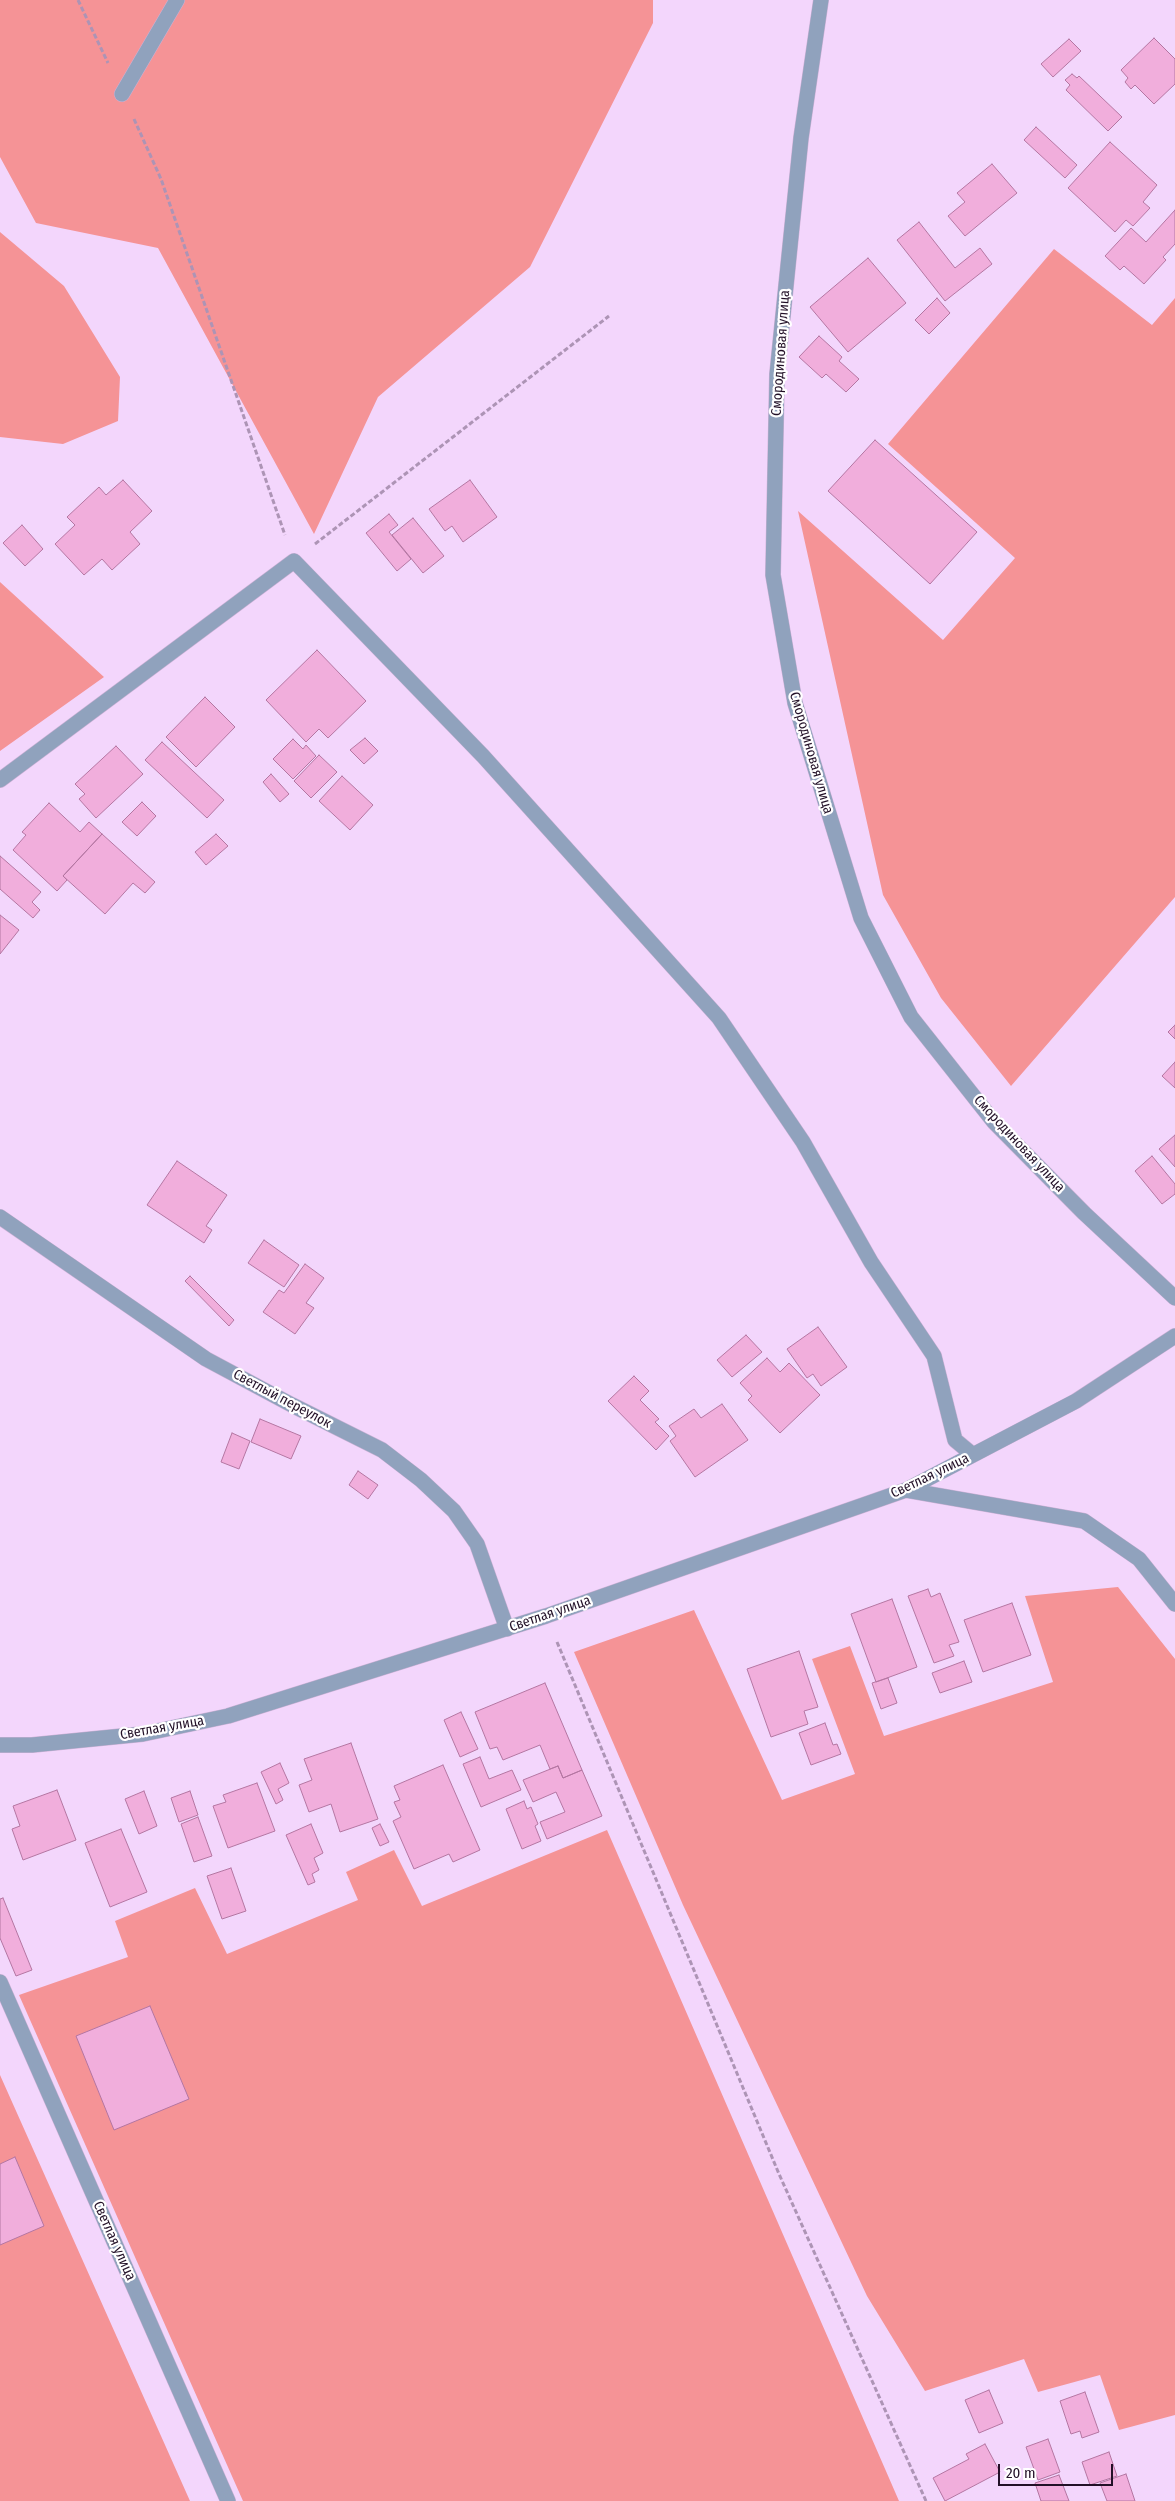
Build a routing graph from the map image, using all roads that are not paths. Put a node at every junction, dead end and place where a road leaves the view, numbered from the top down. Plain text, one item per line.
1 (177, 0) edge
2 (821, 0) edge
3 (122, 94) road end
4 (0, 780) edge
5 (0, 1217) edge
6 (1175, 1298) edge
7 (1175, 1336) edge
8 (973, 1455) junction
9 (906, 1490) junction
10 (1175, 1604) edge
11 (507, 1629) junction
12 (0, 1745) edge
13 (0, 1982) edge
14 (228, 2501) edge

1 - 3 street
2 - 6 street, Смородиновая улица
4 - 8 street
5 - 11 street, Светлый переулок
7 - 8 street, Светлая улица
8 - 9 street, Светлая улица
9 - 10 street
9 - 11 street, Светлая улица
11 - 12 street, Светлая улица
13 - 14 street, Светлая улица

